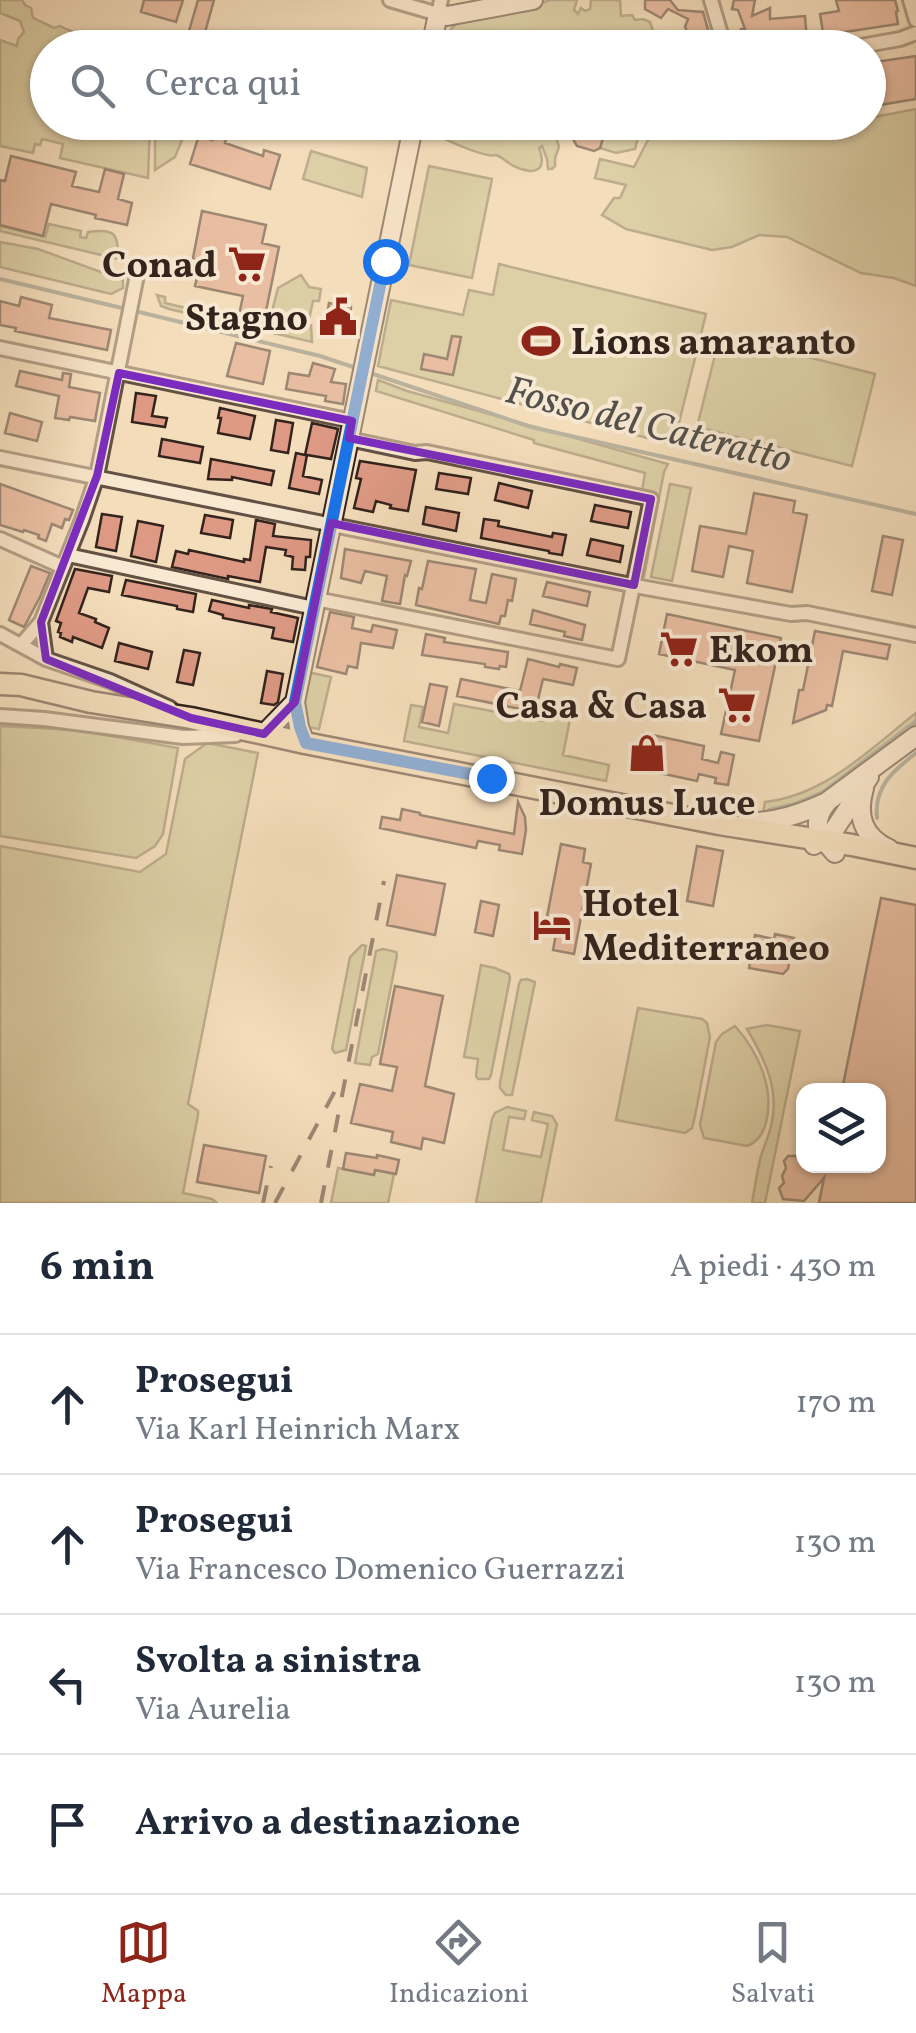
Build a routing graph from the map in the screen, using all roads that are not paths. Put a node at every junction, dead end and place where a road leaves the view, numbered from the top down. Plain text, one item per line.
1 (390, 0) edge
2 (533, 0) edge
3 (711, 0) edge
4 (910, 0) edge
5 (440, 7) edge
6 (916, 20) edge
7 (720, 30) edge
8 (916, 34) edge
9 (886, 42) edge
10 (410, 140) edge
11 (137, 275) dead end
12 (0, 348) edge
13 (119, 374) junction
14 (350, 430) junction
15 (0, 458) edge
16 (97, 476) junction
17 (331, 523) junction
18 (0, 539) edge
19 (66, 561) junction
20 (634, 585) junction
21 (315, 604) junction
22 (40, 622) junction
23 (0, 634) edge
24 (916, 636) edge
25 (21, 646) junction
26 (46, 659) junction
27 (7, 683) edge
28 (0, 697) edge
29 (91, 702) junction
30 (295, 702) junction
31 (0, 716) edge
32 (191, 718) junction
33 (262, 733) junction
34 (916, 736) edge
35 (306, 743) junction
36 (871, 775) junction
37 (828, 801) junction
38 (719, 824) junction
39 (829, 847) junction
40 (907, 863) edge

1 - 5 street
2 - 5 street
3 - 7 street
4 - 6 street
8 - 9 street
10 - 14 street
11 - 13 street
12 - 13 street
13 - 14 street
13 - 16 street
14 - 17 street
14 - 20 street
15 - 16 street
16 - 17 street
16 - 19 street
17 - 20 street
17 - 21 street
18 - 19 street
19 - 21 street
19 - 22 street
20 - 21 street
20 - 24 street
21 - 30 street
22 - 25 street
22 - 26 street
23 - 25 street
25 - 26 street
26 - 32 street
27 - 29 main road
28 - 29 main road
29 - 32 main road
30 - 33 street
30 - 35 street
31 - 33 street
32 - 33 main road
33 - 35 main road
34 - 36 street
35 - 38 main road
36 - 37 street
36 - 39 street
36 - 40 street
37 - 38 street
37 - 39 street
38 - 39 main road
38 - 39 main road
39 - 40 main road

